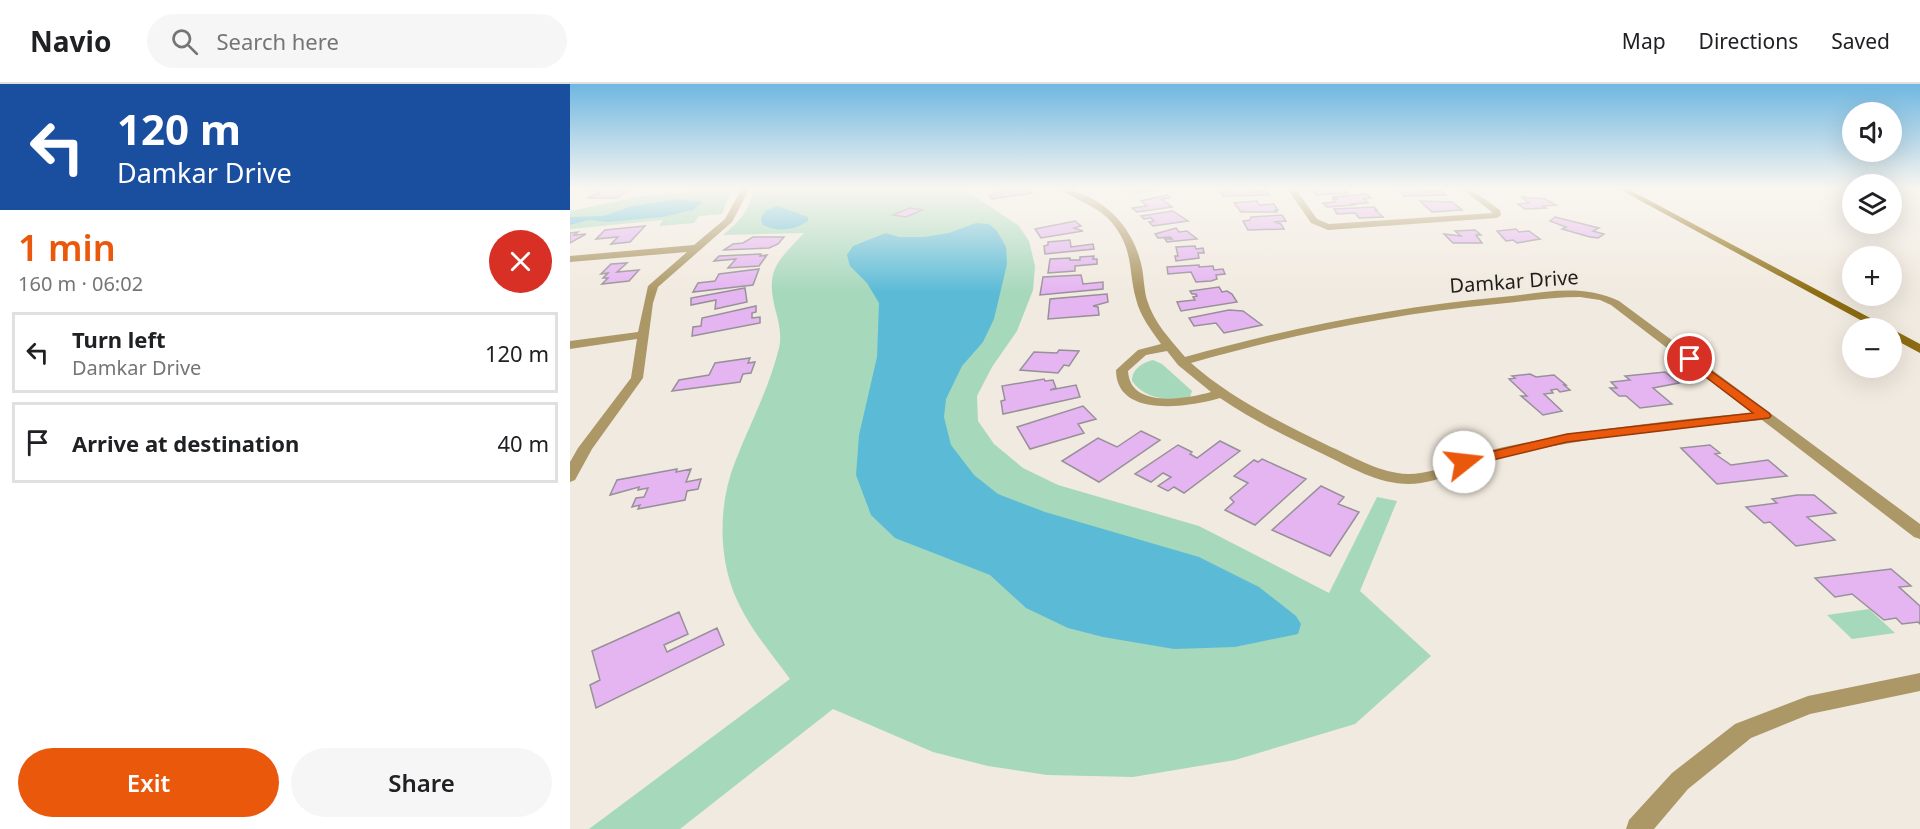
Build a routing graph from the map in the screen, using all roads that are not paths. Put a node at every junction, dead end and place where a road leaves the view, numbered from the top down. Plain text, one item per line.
1 (726, 223) edge
2 (1117, 223) edge
3 (1319, 223) edge
4 (1378, 223) edge
5 (1686, 223) edge
6 (696, 248) junction
7 (570, 259) edge
8 (1864, 318) edge
9 (645, 334) junction
10 (1902, 339) edge
11 (570, 345) edge
12 (1168, 347) junction
13 (1920, 349) edge
14 (1182, 362) junction
15 (1221, 393) junction
16 (1765, 416) junction
17 (570, 477) edge
18 (1920, 534) edge
19 (1920, 682) edge
20 (1638, 829) edge

1 - 6 street
2 - 12 street
3 - 4 street
5 - 8 street
6 - 7 street
6 - 9 street
9 - 11 street
9 - 17 street
10 - 13 street
12 - 14 street
12 - 15 street
14 - 15 street
14 - 16 street, Damkar Drive
15 - 16 street
16 - 18 street, Damkar Drive
19 - 20 street

